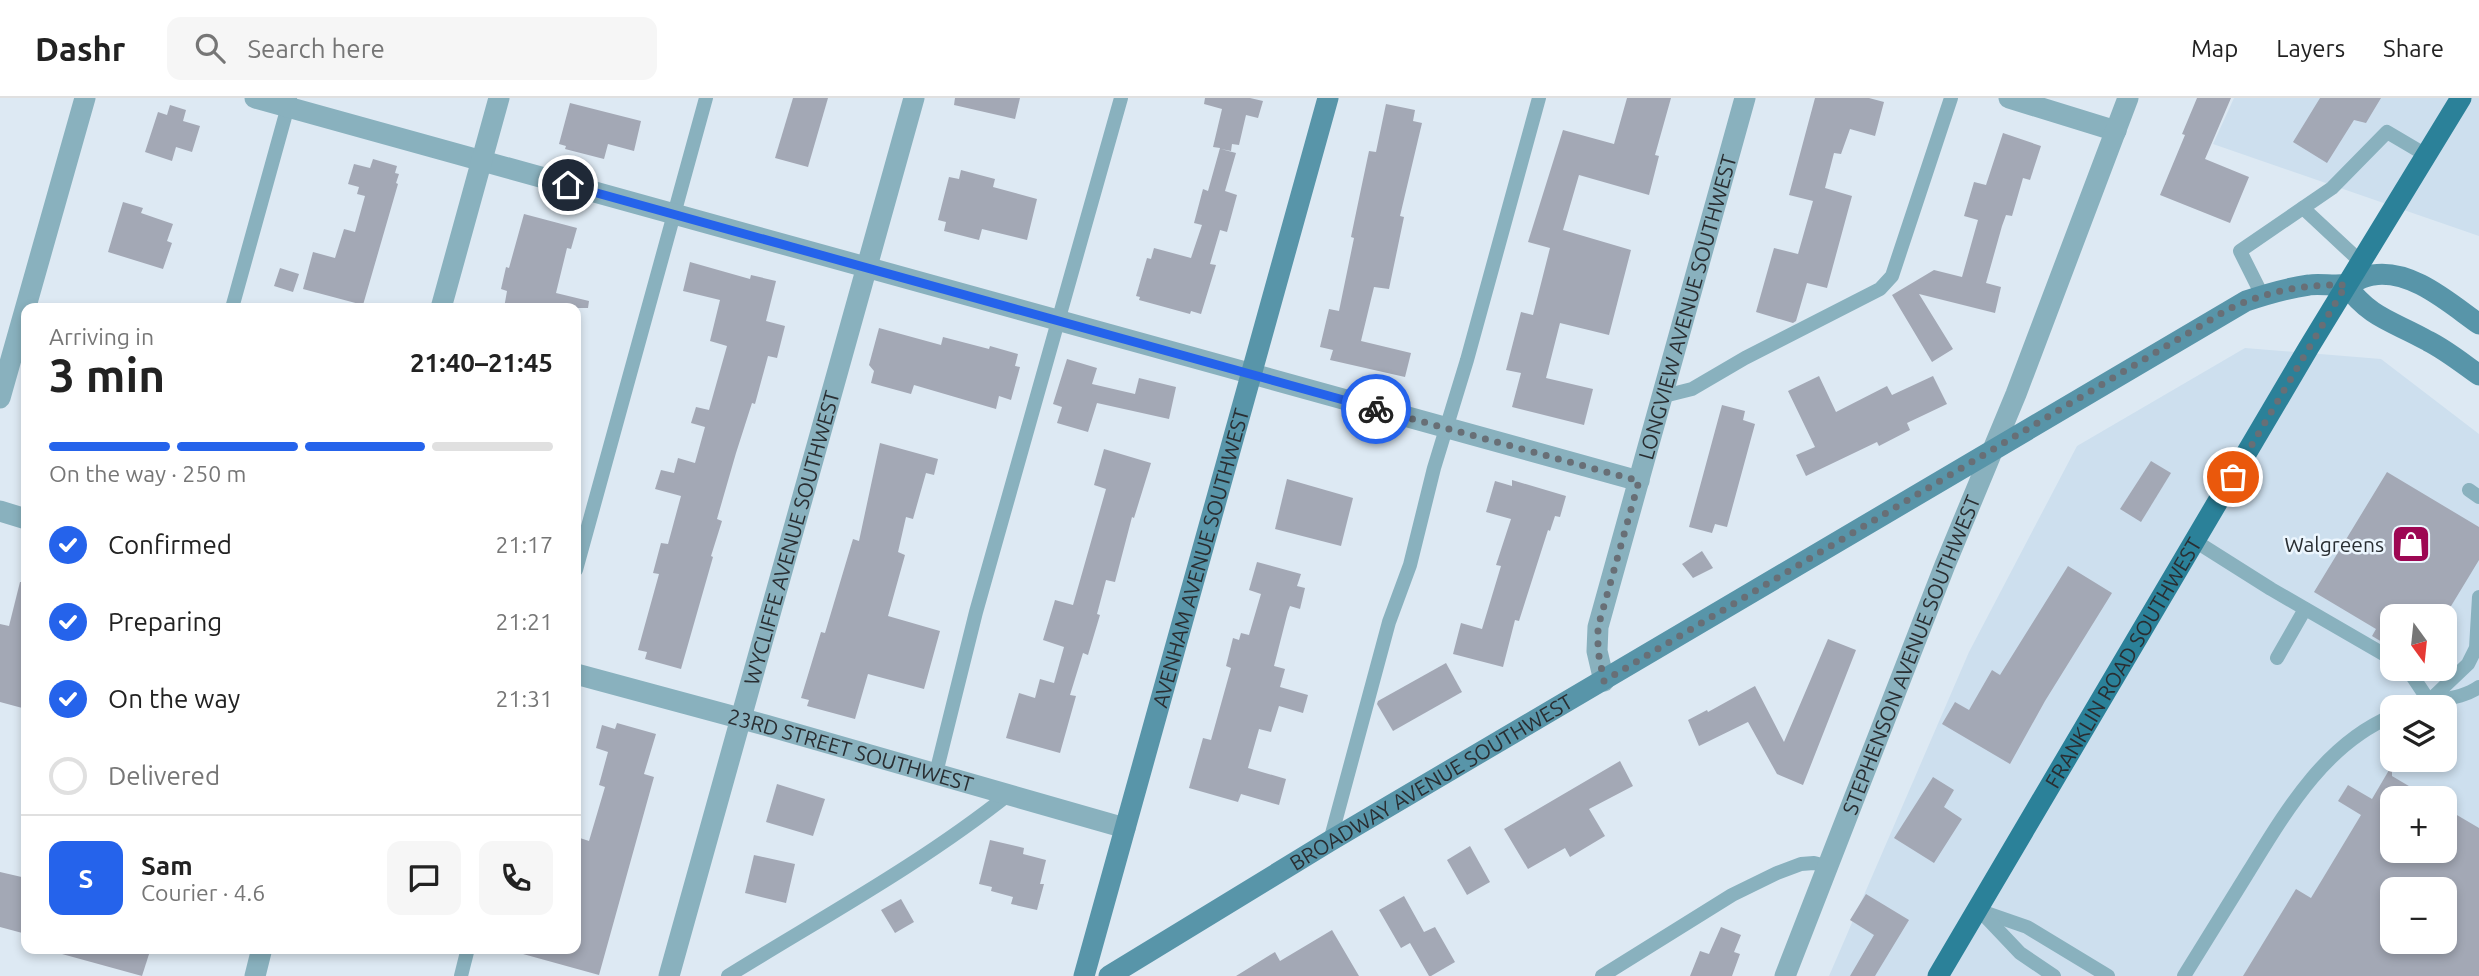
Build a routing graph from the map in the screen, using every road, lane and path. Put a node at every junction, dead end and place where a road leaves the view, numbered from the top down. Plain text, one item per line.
1 (85, 98) edge
2 (255, 98) edge
3 (499, 98) edge
4 (706, 98) edge
5 (914, 98) edge
6 (1121, 98) edge
7 (1328, 98) edge
8 (1539, 98) edge
9 (1745, 98) edge
10 (1951, 98) edge
11 (2009, 98) edge
12 (2128, 98) edge
13 (2461, 98) edge
14 (289, 103) edge
15 (2116, 131) junction
16 (2427, 155) junction
17 (482, 160) junction
18 (2303, 208) junction
19 (673, 215) junction
20 (2361, 262) junction
21 (867, 268) junction
22 (2346, 285) junction
23 (2262, 295) junction
24 (27, 303) edge
25 (233, 303) edge
26 (442, 303) edge
27 (1059, 320) junction
28 (21, 324) edge
29 (2479, 324) edge
30 (1251, 374) junction
31 (2479, 375) edge
32 (1664, 396) junction
33 (0, 398) edge
34 (1446, 429) junction
35 (1993, 450) junction
36 (1639, 481) junction
37 (0, 511) edge
38 (21, 517) edge
39 (2194, 541) junction
40 (581, 552) edge
41 (2479, 597) edge
42 (2305, 609) junction
43 (2380, 652) edge
44 (2277, 657) dead end
45 (581, 675) edge
46 (1604, 681) junction
47 (2447, 685) junction
48 (2477, 690) edge
49 (2436, 695) edge
50 (2457, 696) edge
51 (741, 718) junction
52 (2380, 721) edge
53 (936, 773) junction
54 (1009, 794) junction
55 (1125, 828) junction
56 (1330, 841) junction
57 (1829, 867) junction
58 (1978, 910) junction
59 (260, 954) edge
60 (466, 954) edge
61 (255, 976) edge
62 (461, 976) edge
63 (669, 976) edge
64 (728, 976) edge
65 (1084, 976) edge
66 (1109, 976) edge
67 (1602, 976) edge
68 (1785, 976) edge
69 (1938, 976) edge
70 (2054, 976) edge
71 (2108, 976) edge
72 (2184, 976) edge

1 - 24 street
2 - 14 street
3 - 17 street
4 - 19 lane
5 - 21 street, WYCLIFFE AVENUE SOUTHWEST
6 - 27 lane
7 - 30 street, AVENHAM AVENUE SOUTHWEST
8 - 34 lane
9 - 32 street, LONGVIEW AVENUE SOUTHWEST
10 - 32 lane
11 - 15 street
12 - 15 street, STEPHENSON AVENUE SOUTHWEST
13 - 16 main road, FRANKLIN ROAD SOUTHWEST
14 - 17 street
14 - 25 lane
15 - 35 street, STEPHENSON AVENUE SOUTHWEST
16 - 18 lane
16 - 20 main road, FRANKLIN ROAD SOUTHWEST
17 - 19 street
17 - 26 street
18 - 20 lane
18 - 23 lane
19 - 21 street
19 - 40 lane
20 - 22 main road, FRANKLIN ROAD SOUTHWEST
21 - 27 street
21 - 51 street, WYCLIFFE AVENUE SOUTHWEST
22 - 23 street, BROADWAY AVENUE SOUTHWEST
22 - 29 street, BROADWAY AVENUE SOUTHWEST
22 - 31 street
22 - 39 main road, FRANKLIN ROAD SOUTHWEST
23 - 35 street, BROADWAY AVENUE SOUTHWEST
27 - 30 street
27 - 53 lane
28 - 33 street
30 - 34 street
30 - 55 street, AVENHAM AVENUE SOUTHWEST
32 - 36 street, LONGVIEW AVENUE SOUTHWEST
34 - 36 street
34 - 56 lane
35 - 46 street, BROADWAY AVENUE SOUTHWEST
35 - 57 street, STEPHENSON AVENUE SOUTHWEST
36 - 46 street, LONGVIEW AVENUE SOUTHWEST
37 - 38 street
39 - 42 lane
39 - 58 main road, FRANKLIN ROAD SOUTHWEST
41 - 47 lane
42 - 43 lane
42 - 44 lane
45 - 51 street, 23RD STREET SOUTHWEST
46 - 56 street, BROADWAY AVENUE SOUTHWEST
47 - 48 lane
47 - 49 lane
48 - 50 lane
51 - 53 street, 23RD STREET SOUTHWEST
51 - 63 street, WYCLIFFE AVENUE SOUTHWEST
52 - 72 lane
53 - 54 street, 23RD STREET SOUTHWEST
54 - 55 street, 23RD STREET SOUTHWEST
54 - 64 lane
55 - 65 street, AVENHAM AVENUE SOUTHWEST
56 - 66 street, BROADWAY AVENUE SOUTHWEST
57 - 67 lane
57 - 68 street, STEPHENSON AVENUE SOUTHWEST
58 - 69 main road, FRANKLIN ROAD SOUTHWEST
58 - 70 lane
58 - 71 lane
59 - 61 street
60 - 62 lane

